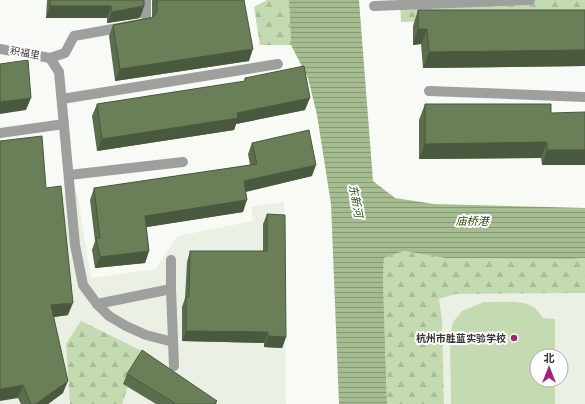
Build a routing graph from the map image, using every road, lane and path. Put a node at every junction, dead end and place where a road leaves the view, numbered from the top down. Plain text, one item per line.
1 (146, 0) edge
2 (530, 0) edge
3 (374, 6) dead end
4 (0, 49) edge
5 (50, 58) junction
6 (278, 64) dead end
7 (429, 91) dead end
8 (585, 96) edge
9 (62, 99) junction
10 (64, 124) junction
11 (0, 133) edge
12 (183, 162) dead end
13 (69, 175) junction
14 (171, 260) dead end
15 (171, 289) junction
16 (97, 304) junction
17 (173, 342) junction
18 (174, 366) dead end

1 - 5 street
2 - 3 street
4 - 5 street, 积福里
5 - 9 street
6 - 9 street
7 - 8 street
9 - 10 street
10 - 11 street
10 - 13 street
12 - 13 street
13 - 16 street
14 - 15 street
15 - 16 street
15 - 17 street
16 - 17 street
17 - 18 street

